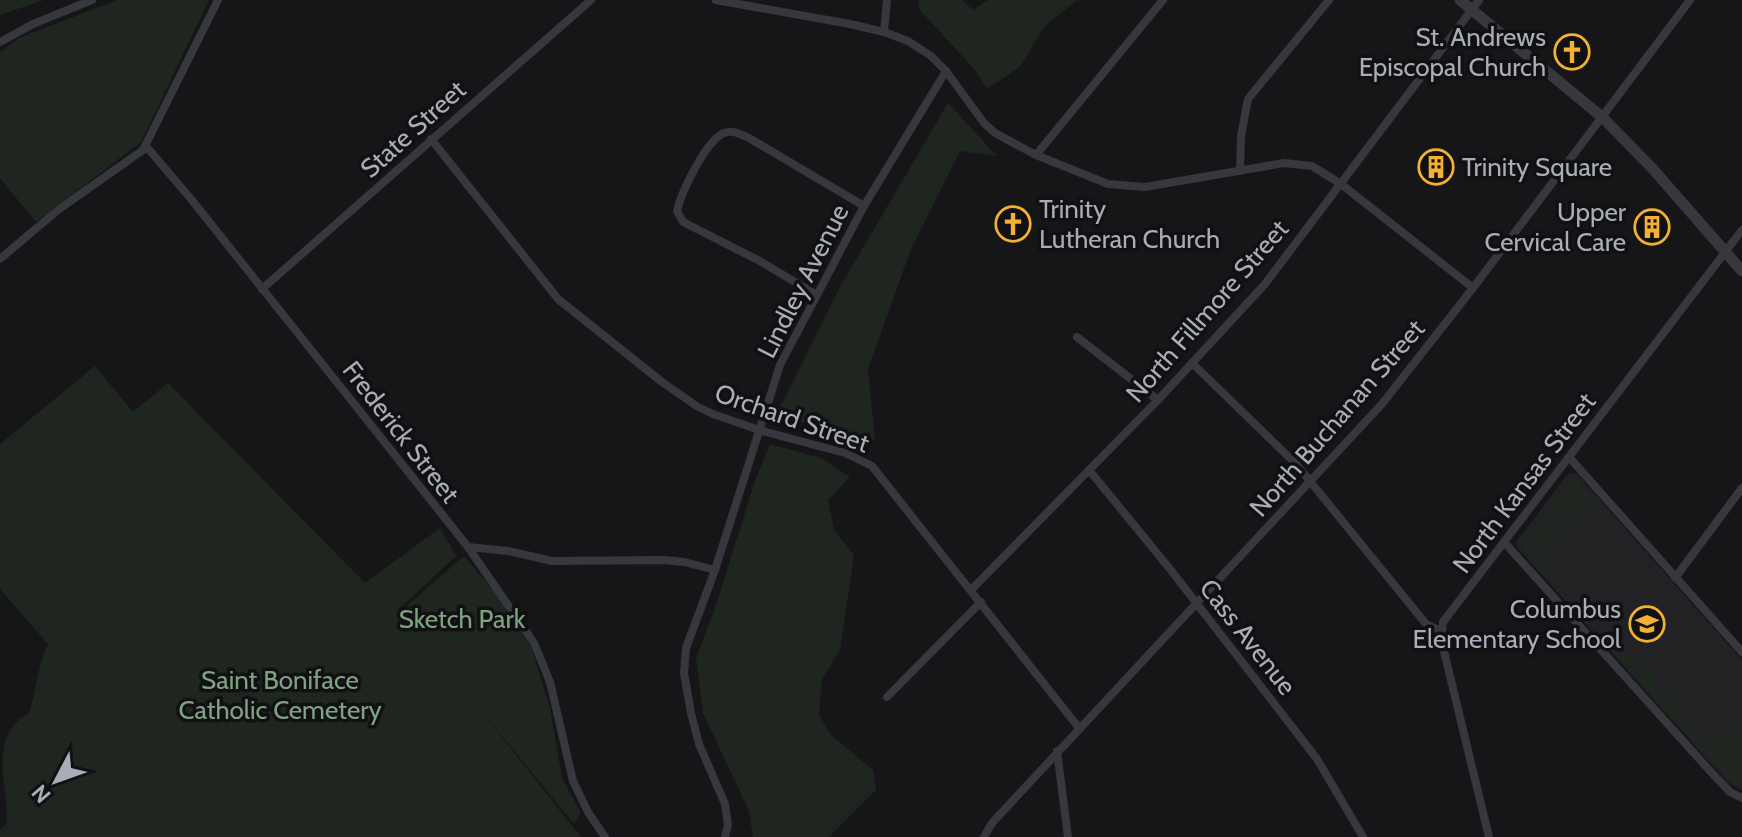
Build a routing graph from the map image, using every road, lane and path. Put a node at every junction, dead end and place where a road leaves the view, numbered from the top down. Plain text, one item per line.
1 (92, 0) edge
2 (218, 0) edge
3 (591, 0) edge
4 (716, 0) edge
5 (887, 0) edge
6 (1163, 0) edge
7 (1329, 0) edge
8 (1460, 0) edge
9 (1690, 0) edge
10 (1476, 5) edge
11 (884, 32) junction
12 (0, 42) edge
13 (946, 71) junction
14 (1602, 117) junction
15 (431, 139) junction
16 (146, 146) junction
17 (1036, 155) junction
18 (1240, 171) junction
19 (1341, 184) junction
20 (864, 206) junction
21 (1742, 230) edge
22 (1725, 252) junction
23 (0, 259) edge
24 (1742, 271) edge
25 (1473, 288) junction
26 (262, 289) junction
27 (815, 294) junction
28 (1077, 337) dead end
29 (1192, 363) junction
30 (1158, 400) junction
31 (759, 430) junction
32 (1569, 457) junction
33 (1089, 470) junction
34 (1312, 481) junction
35 (1742, 488) edge
36 (1504, 542) junction
37 (468, 547) junction
38 (715, 570) junction
39 (1675, 578) junction
40 (971, 590) junction
41 (981, 602) junction
42 (1197, 603) junction
43 (1441, 631) junction
44 (1742, 652) edge
45 (887, 697) dead end
46 (1079, 728) junction
47 (1057, 751) junction
48 (1742, 798) edge
49 (605, 837) edge
50 (725, 837) edge
51 (984, 837) edge
52 (1068, 837) edge
53 (1363, 837) edge
54 (1489, 837) edge

1 - 12 street
2 - 16 street
3 - 15 street, State Street
4 - 11 street
5 - 11 street
6 - 17 street
7 - 18 street
8 - 10 street
9 - 14 street, North Buchanan Street
10 - 14 street
10 - 19 street, North Fillmore Street
11 - 13 street
13 - 17 street
13 - 20 street, Lindley Avenue
14 - 22 street
14 - 25 street, North Buchanan Street
15 - 26 street, State Street
15 - 31 street, Orchard Street
16 - 23 street
16 - 26 street, Frederick Street
17 - 18 street
18 - 19 street
19 - 25 street
19 - 29 street, North Fillmore Street
20 - 27 street, Lindley Avenue
20 - 27 street
21 - 22 street, North Kansas Street
22 - 24 street
22 - 32 street, North Kansas Street
25 - 34 street, North Buchanan Street
26 - 37 street, Frederick Street
27 - 31 street, Lindley Avenue
28 - 30 street
29 - 30 street, North Fillmore Street
29 - 34 street
30 - 33 street, North Fillmore Street
31 - 38 street, Lindley Avenue
31 - 40 street, Orchard Street
32 - 36 street, North Kansas Street
32 - 39 street
33 - 40 street, North Fillmore Street
33 - 42 street, Cass Avenue
34 - 42 street, North Buchanan Street
34 - 43 street
35 - 39 street
36 - 43 street, North Kansas Street
36 - 48 street
37 - 38 street
37 - 49 street, Frederick Street
38 - 50 street, Lindley Avenue
39 - 44 street
40 - 41 street, Orchard Street
41 - 45 street
41 - 46 street, Orchard Street
42 - 46 street, North Buchanan Street
42 - 53 street, Cass Avenue
43 - 54 street
46 - 47 street, North Buchanan Street
47 - 51 street, North Buchanan Street
47 - 52 street

